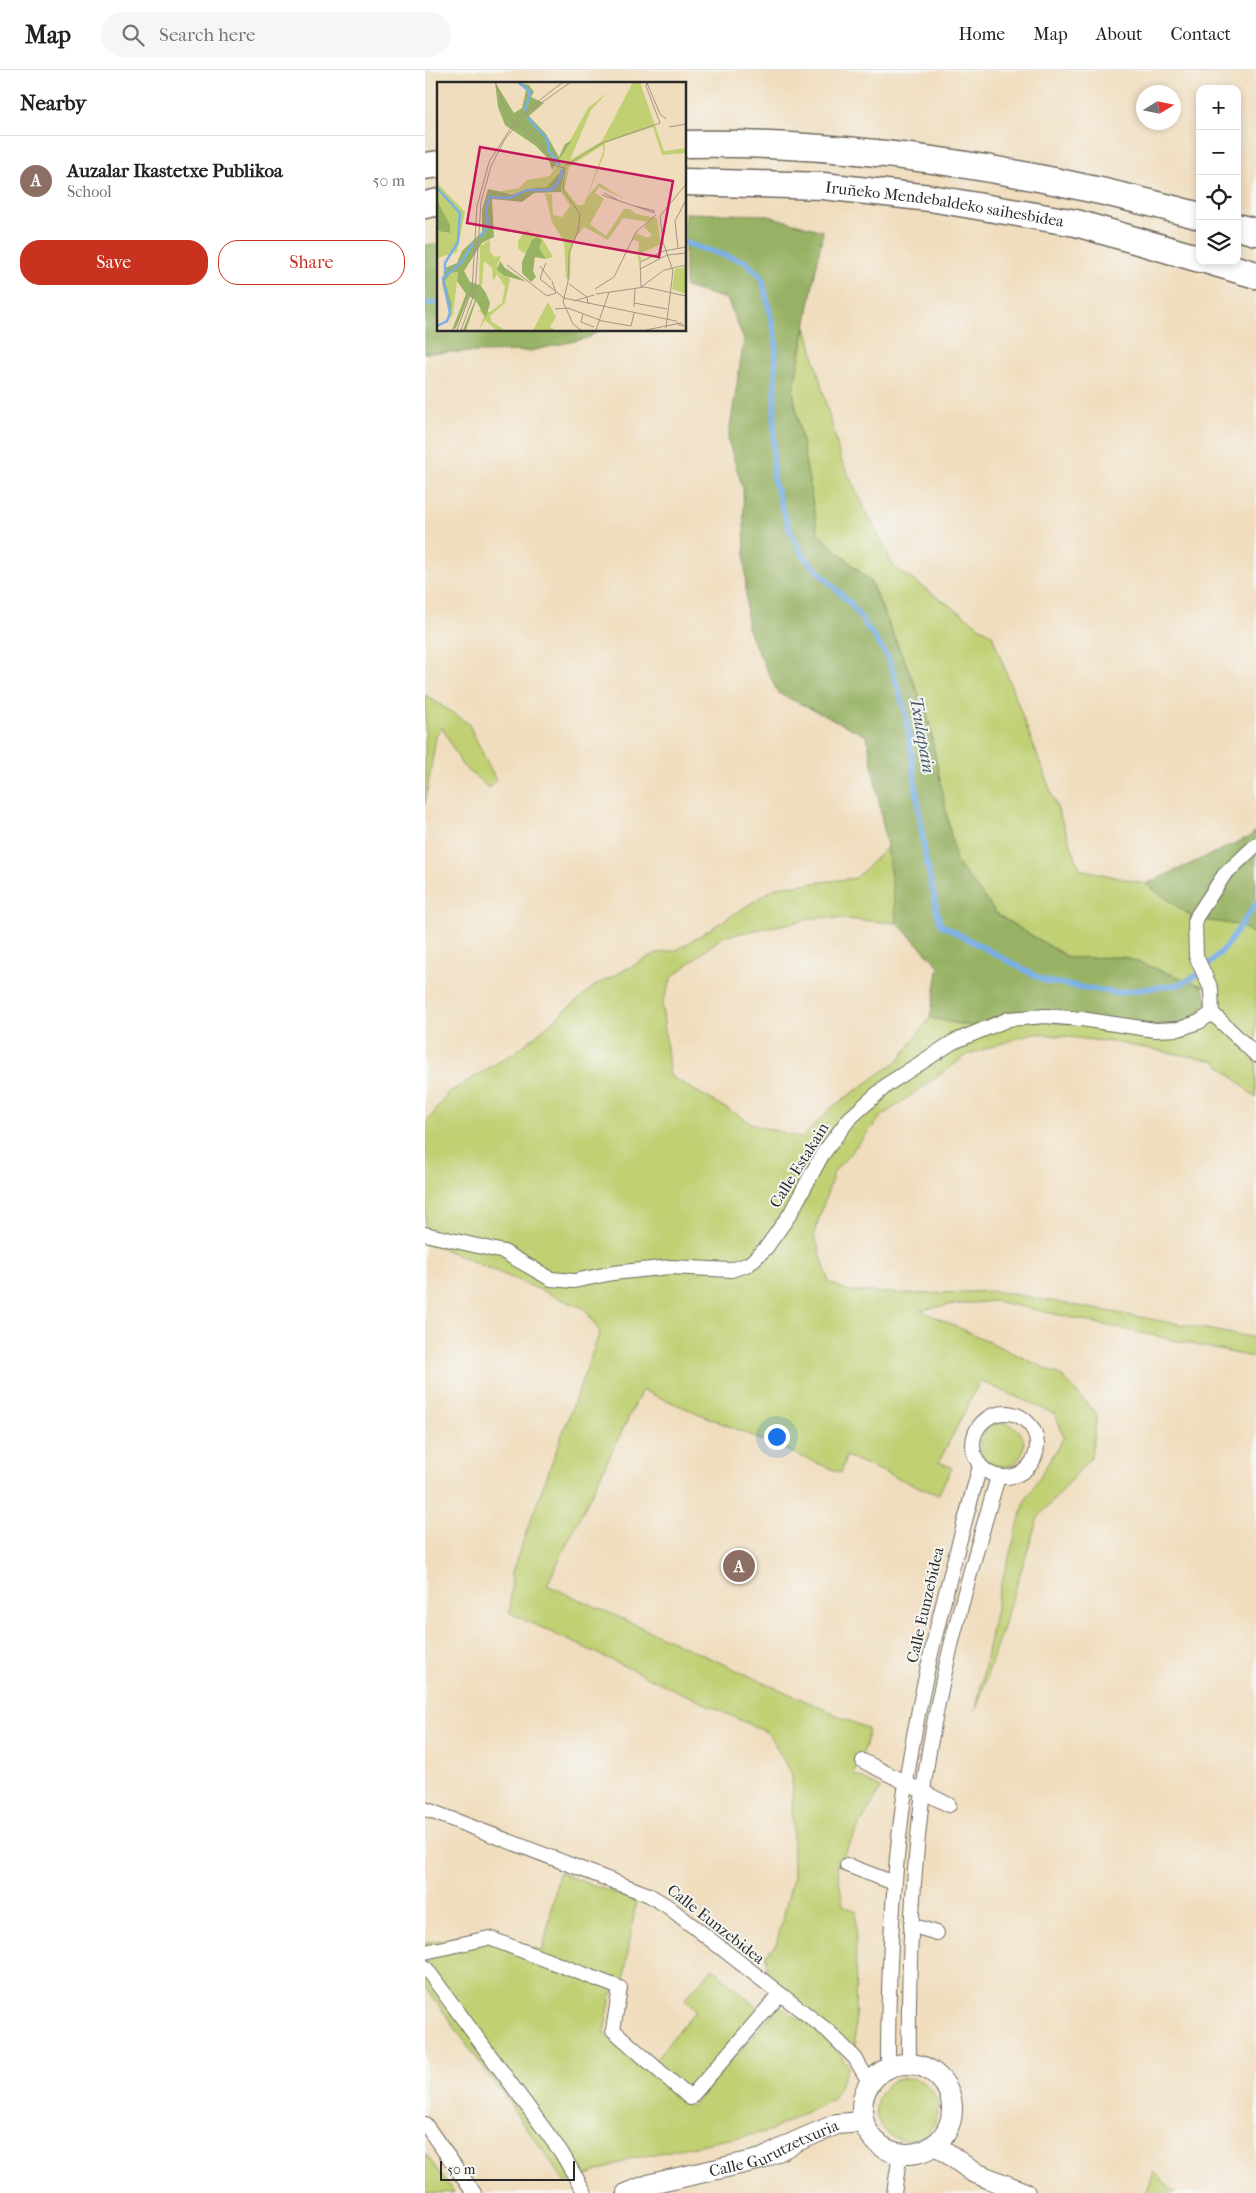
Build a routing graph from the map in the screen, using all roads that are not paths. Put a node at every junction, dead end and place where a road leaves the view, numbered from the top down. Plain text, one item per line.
1 (686, 144) edge
2 (686, 182) edge
3 (1196, 215) edge
4 (1241, 228) edge
5 (1256, 232) edge
6 (1196, 258) edge
7 (1222, 265) edge
8 (1256, 275) edge
9 (1256, 845) edge
10 (1212, 1013) junction
11 (1256, 1055) edge
12 (425, 1234) edge
13 (979, 1466) junction
14 (998, 1478) junction
15 (863, 1761) dead end
16 (906, 1783) junction
17 (923, 1792) junction
18 (949, 1805) dead end
19 (425, 1809) edge
20 (847, 1865) dead end
21 (894, 1882) junction
22 (911, 1925) junction
23 (937, 1933) dead end
24 (425, 1952) edge
25 (425, 1967) edge
26 (780, 1994) junction
27 (909, 2063) junction
28 (888, 2067) junction
29 (869, 2082) junction
30 (863, 2122) junction
31 (425, 2124) edge
32 (935, 2144) junction
33 (900, 2154) junction
34 (474, 2193) edge
35 (585, 2193) edge
36 (627, 2193) edge
37 (894, 2193) edge
38 (1025, 2193) edge

1 - 3 highway
2 - 6 highway, Iruñeko Mendebaldeko saihesbidea
4 - 5 highway
7 - 8 highway
9 - 10 street
10 - 11 street
10 - 12 street, Calle Estakain
13 - 14 street
13 - 14 street
13 - 16 street, Calle Eunzebidea
14 - 17 street, Calle Eunzebidea
15 - 16 street
16 - 17 street
16 - 21 street, Calle Eunzebidea
17 - 18 street
17 - 22 street, Calle Eunzebidea
19 - 26 street, Calle Eunzebidea
20 - 21 street
21 - 28 street, Calle Eunzebidea
22 - 23 street
22 - 27 street, Calle Eunzebidea
24 - 26 street
25 - 35 street
26 - 29 street, Calle Eunzebidea
27 - 28 street
27 - 32 street
28 - 29 street
29 - 30 street
30 - 33 street
30 - 36 street, Calle Gurutzetxuria
31 - 34 street
32 - 33 street
32 - 38 street
33 - 37 street

